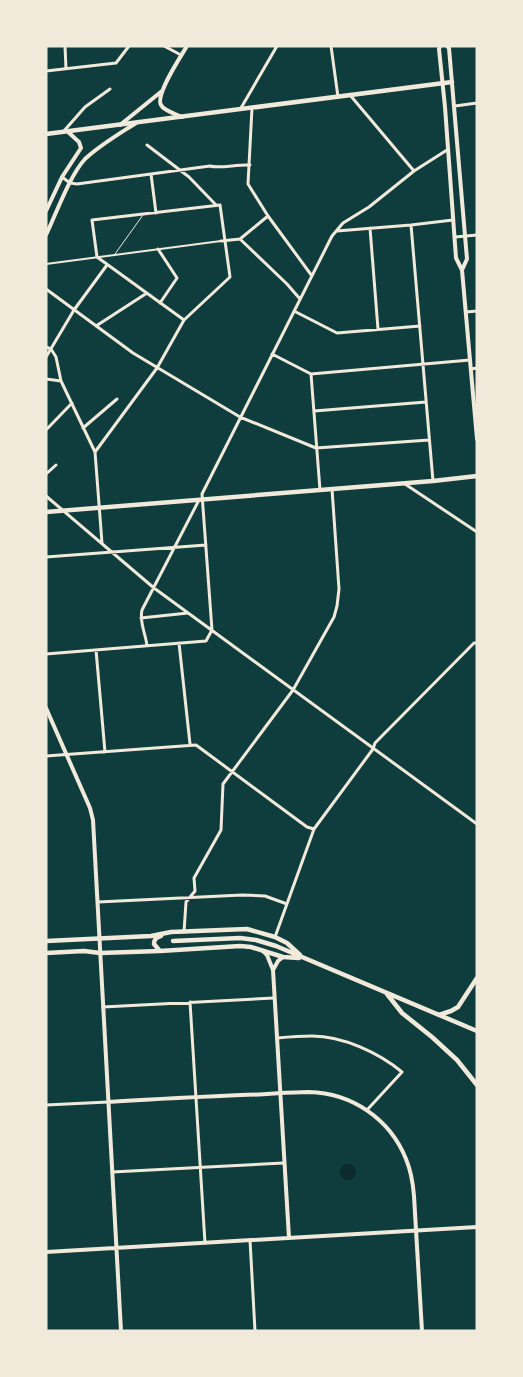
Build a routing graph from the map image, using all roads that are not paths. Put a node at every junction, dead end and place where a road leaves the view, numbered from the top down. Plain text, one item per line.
1 (65, 46) edge
2 (129, 46) edge
3 (164, 46) edge
4 (187, 46) edge
5 (277, 46) edge
6 (331, 46) edge
7 (440, 46) edge
8 (447, 46) edge
9 (181, 55) junction
10 (66, 68) junction
11 (46, 71) edge
12 (452, 82) junction
13 (442, 83) junction
14 (110, 89) dead end
15 (162, 90) junction
16 (350, 95) junction
17 (338, 96) junction
18 (477, 103) edge
19 (455, 106) junction
20 (252, 108) junction
21 (241, 109) junction
22 (182, 117) junction
23 (136, 122) junction
24 (120, 124) junction
25 (65, 132) junction
26 (46, 134) edge
27 (147, 145) dead end
28 (447, 150) junction
29 (250, 165) junction
30 (178, 170) junction
31 (414, 171) junction
32 (151, 174) junction
33 (62, 177) junction
34 (70, 183) junction
35 (216, 206) junction
36 (47, 209) edge
37 (156, 213) junction
38 (144, 214) junction
39 (268, 216) junction
40 (454, 220) junction
41 (411, 225) junction
42 (370, 228) junction
43 (336, 231) junction
44 (46, 235) edge
45 (477, 235) edge
46 (465, 236) junction
47 (455, 237) junction
48 (240, 239) junction
49 (221, 241) joint
50 (226, 241) junction
51 (158, 249) junction
52 (114, 255) junction
53 (96, 257) junction
54 (46, 264) edge
55 (107, 265) junction
56 (462, 270) junction
57 (312, 276) junction
58 (46, 289) edge
59 (147, 293) junction
60 (300, 299) junction
61 (160, 302) junction
62 (74, 310) junction
63 (477, 311) edge
64 (294, 312) junction
65 (466, 312) junction
66 (184, 320) junction
67 (96, 326) junction
68 (420, 326) junction
69 (378, 329) junction
70 (46, 347) edge
71 (51, 349) junction
72 (272, 354) junction
73 (46, 357) edge
74 (470, 360) junction
75 (423, 364) junction
76 (157, 368) junction
77 (477, 368) edge
78 (471, 369) junction
79 (311, 374) junction
80 (46, 379) edge
81 (61, 381) junction
82 (116, 398) dead end
83 (426, 402) junction
84 (72, 403) junction
85 (314, 411) junction
86 (240, 417) junction
87 (83, 428) junction
88 (46, 430) edge
89 (477, 439) edge
90 (429, 440) junction
91 (316, 448) junction
92 (95, 452) junction
93 (56, 465) dead end
94 (46, 474) edge
95 (477, 476) edge
96 (433, 481) junction
97 (404, 483) junction
98 (332, 489) junction
99 (320, 490) junction
100 (46, 496) edge
101 (200, 500) junction
102 (99, 508) junction
103 (64, 511) junction
104 (46, 512) edge
105 (477, 532) edge
106 (102, 543) junction
107 (206, 545) junction
108 (174, 547) junction
109 (112, 552) junction
110 (46, 557) edge
111 (154, 588) junction
112 (189, 613) junction
113 (141, 618) junction
114 (212, 630) junction
115 (179, 643) junction
116 (477, 643) edge
117 (147, 646) junction
118 (96, 650) junction
119 (46, 654) edge
120 (293, 690) junction
121 (46, 708) edge
122 (190, 744) junction
123 (374, 749) junction
124 (105, 752) junction
125 (67, 755) junction
126 (46, 756) edge
127 (231, 772) junction
128 (477, 824) edge
129 (314, 829) junction
130 (190, 897) junction
131 (98, 902) junction
132 (287, 904) junction
133 (171, 932) junction
134 (184, 932) junction
135 (275, 937) junction
136 (100, 938) junction
137 (46, 941) edge
138 (173, 941) dead end
139 (262, 950) junction
140 (160, 951) junction
141 (46, 953) edge
142 (100, 953) junction
143 (283, 957) junction
144 (302, 958) junction
145 (273, 970) junction
146 (477, 978) edge
147 (386, 993) junction
148 (274, 998) junction
149 (190, 1002) junction
150 (103, 1007) junction
151 (439, 1015) junction
152 (477, 1031) edge
153 (277, 1038) junction
154 (477, 1085) edge
155 (280, 1093) junction
156 (195, 1097) junction
157 (108, 1102) junction
158 (46, 1105) edge
159 (367, 1110) junction
160 (284, 1163) junction
161 (200, 1168) junction
162 (112, 1172) junction
163 (477, 1227) edge
164 (416, 1231) junction
165 (288, 1238) junction
166 (250, 1240) junction
167 (205, 1243) junction
168 (116, 1248) junction
169 (46, 1252) edge
170 (121, 1331) edge
171 (255, 1331) edge
172 (422, 1331) edge

1 - 10 street
2 - 10 street
3 - 9 street
4 - 9 street
5 - 21 street
6 - 17 street
7 - 13 street
8 - 12 street
9 - 15 street
10 - 11 street
12 - 13 main road
12 - 19 street
13 - 16 main road
13 - 28 street
14 - 25 street
15 - 22 street
15 - 24 street
16 - 17 main road
16 - 31 street
17 - 20 main road
18 - 19 street
19 - 46 street
20 - 21 main road
20 - 29 street
21 - 22 main road
22 - 23 main road
23 - 24 main road
23 - 34 street
24 - 25 main road
25 - 26 main road
25 - 33 street
27 - 30 street
28 - 31 street
28 - 40 street
29 - 30 street
29 - 39 street
30 - 32 street
30 - 35 street
31 - 43 street
32 - 34 street
32 - 37 street
33 - 34 street
33 - 36 street
34 - 44 street
35 - 37 street
35 - 50 street
37 - 38 street
38 - 52 lane
38 - 53 street
39 - 48 street
39 - 57 street
40 - 41 street
40 - 47 street
41 - 42 street
41 - 68 street
42 - 43 street
42 - 69 street
43 - 57 street
45 - 46 street
46 - 47 street
46 - 56 street
47 - 56 street
48 - 50 street
48 - 60 street
49 - 50 street
49 - 51 street
50 - 66 street
51 - 52 street
51 - 61 street
52 - 53 street
53 - 54 street
53 - 55 street
55 - 59 street
55 - 62 street
56 - 65 street
57 - 60 street
58 - 62 street
59 - 61 street
59 - 67 street
60 - 64 street
61 - 66 street
62 - 67 street
62 - 71 street
63 - 65 street
64 - 69 street
64 - 72 street
65 - 74 street
66 - 76 street
67 - 76 street
68 - 69 street
68 - 75 street
70 - 71 street
71 - 73 street
71 - 81 street
72 - 79 street
72 - 86 street
74 - 75 street
74 - 78 street
75 - 79 street
75 - 83 street
76 - 86 street
76 - 92 street
77 - 78 street
78 - 89 street
79 - 85 street
80 - 81 street
81 - 84 street
82 - 87 street
83 - 85 street
83 - 90 street
84 - 87 street
84 - 88 street
85 - 91 street
86 - 91 street
86 - 101 street
87 - 92 street
90 - 91 street
90 - 96 street
91 - 99 street
92 - 102 street
93 - 94 street
95 - 96 main road
96 - 97 main road
97 - 98 main road
97 - 105 street
98 - 99 main road
98 - 120 street
99 - 101 main road
100 - 103 street
101 - 102 main road
101 - 107 street
101 - 108 street
102 - 103 main road
102 - 106 street
103 - 104 main road
103 - 106 street
106 - 109 street
107 - 108 street
107 - 114 street
108 - 109 street
108 - 111 street
109 - 110 street
109 - 111 street
111 - 112 street
111 - 113 street
112 - 113 street
112 - 114 street
113 - 117 street
114 - 115 street
114 - 120 street
115 - 117 street
115 - 122 street
116 - 123 street
117 - 118 street
118 - 119 street
118 - 124 street
120 - 123 street
120 - 127 street
121 - 125 street
122 - 124 street
122 - 127 street
123 - 128 street
123 - 129 street
124 - 125 street
125 - 126 street
125 - 131 street
127 - 129 street
127 - 130 street
129 - 132 street
130 - 131 street
130 - 132 street
130 - 134 street
131 - 136 street
132 - 135 street
133 - 134 main road
133 - 136 main road
133 - 140 main road
134 - 135 main road
135 - 144 main road
136 - 137 main road
136 - 142 street
138 - 144 main road
139 - 140 main road
139 - 143 main road
139 - 145 street
140 - 142 main road
141 - 142 main road
142 - 150 street
143 - 144 main road
143 - 145 street
144 - 147 main road
145 - 148 street
146 - 151 main road
147 - 151 main road
147 - 154 main road
148 - 149 street
148 - 153 street
149 - 150 street
149 - 156 street
150 - 157 street
151 - 152 main road
153 - 155 street
153 - 159 street
155 - 156 street
155 - 159 street
155 - 160 street
156 - 157 street
156 - 161 street
157 - 158 street
157 - 162 street
159 - 164 street
160 - 161 street
160 - 165 street
161 - 162 street
161 - 167 street
162 - 168 street
163 - 164 street
164 - 165 street
164 - 172 street
165 - 166 street
166 - 167 street
166 - 171 street
167 - 168 street
168 - 169 street
168 - 170 street

